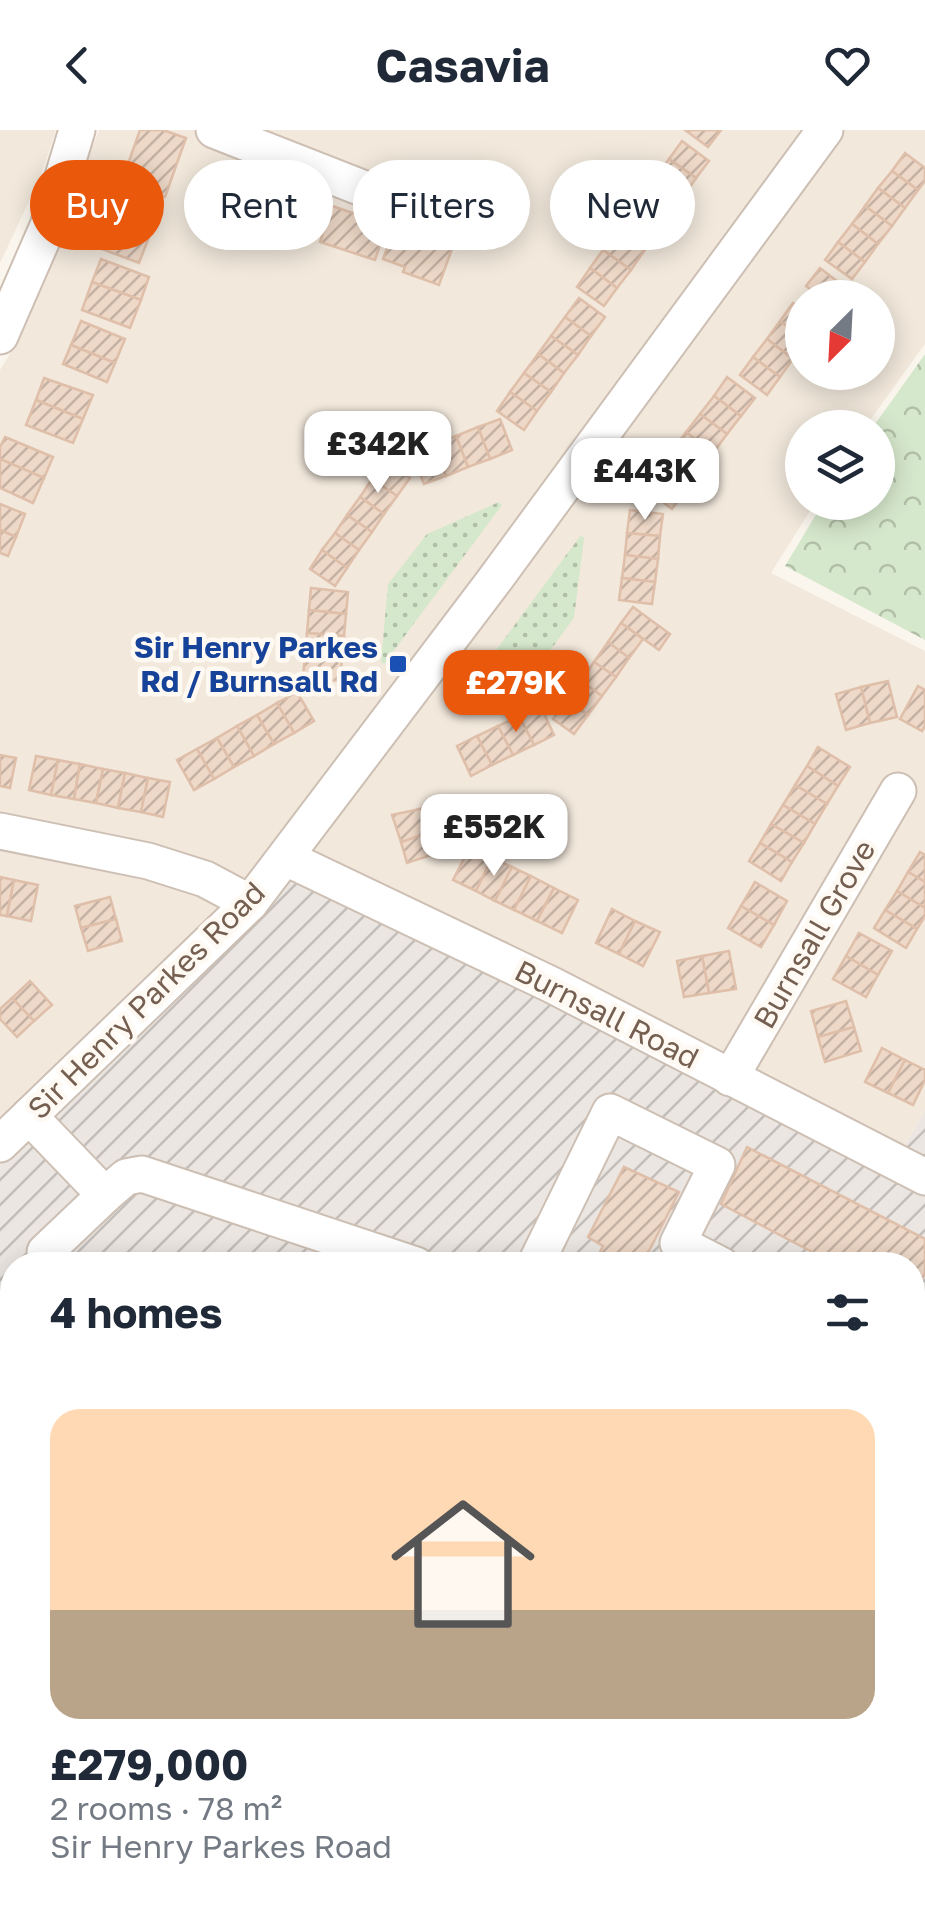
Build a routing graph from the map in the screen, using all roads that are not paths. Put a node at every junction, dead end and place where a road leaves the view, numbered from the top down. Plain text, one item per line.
1 (77, 130) edge
2 (214, 130) edge
3 (824, 130) edge
4 (353, 184) edge
5 (0, 336) edge
6 (898, 791) dead end
7 (0, 832) edge
8 (286, 858) junction
9 (250, 903) junction
10 (730, 1078) junction
11 (29, 1116) junction
12 (0, 1144) edge
13 (925, 1177) edge
14 (105, 1195) junction
15 (45, 1252) dead end
16 (377, 1252) edge
17 (541, 1252) edge
18 (696, 1252) edge

1 - 5 street
2 - 4 street
3 - 8 street, Sir Henry Parkes Road
6 - 10 street, Burnsall Grove
7 - 9 street
8 - 9 street, Sir Henry Parkes Road
8 - 10 street, Burnsall Road
9 - 11 street, Sir Henry Parkes Road
10 - 13 street, Burnsall Road
11 - 12 street, Sir Henry Parkes Road
11 - 14 street
14 - 15 street
14 - 16 street
17 - 18 street

